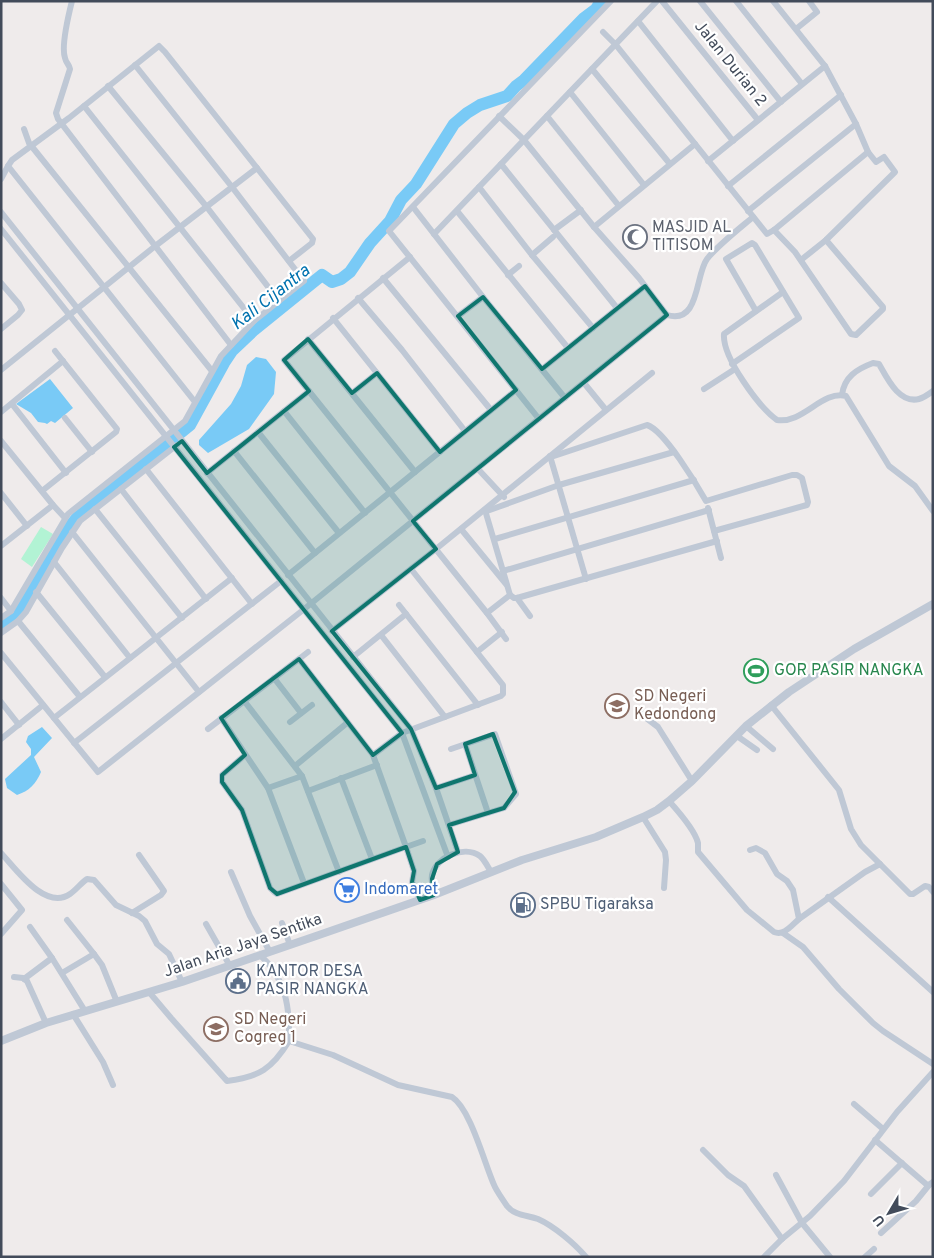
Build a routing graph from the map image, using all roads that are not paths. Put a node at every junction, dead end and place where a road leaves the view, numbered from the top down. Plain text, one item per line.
1 (72, 1) edge
2 (611, 1) edge
3 (657, 1) edge
4 (662, 1) edge
5 (700, 1) edge
6 (736, 1) edge
7 (773, 1) edge
8 (809, 1) edge
9 (638, 21) junction
10 (796, 29) junction
11 (603, 32) dead end
12 (616, 45) junction
13 (135, 65) junction
14 (825, 66) junction
15 (592, 69) junction
16 (802, 84) junction
17 (108, 86) junction
18 (570, 92) junction
19 (841, 95) junction
20 (781, 102) junction
21 (84, 106) junction
22 (499, 116) junction
23 (547, 116) junction
24 (758, 120) junction
25 (60, 124) junction
26 (856, 124) junction
27 (24, 129) dead end
28 (524, 140) junction
29 (733, 141) junction
30 (695, 144) junction
31 (31, 146) junction
32 (868, 152) junction
33 (708, 161) junction
34 (501, 164) junction
35 (670, 164) junction
36 (8, 166) junction
37 (257, 168) junction
38 (1, 179) edge
39 (644, 185) junction
40 (728, 186) junction
41 (232, 187) junction
42 (479, 187) junction
43 (206, 206) junction
44 (619, 206) junction
45 (413, 207) junction
46 (581, 210) junction
47 (456, 211) junction
48 (748, 211) junction
49 (1, 212) edge
50 (753, 216) junction
51 (180, 226) junction
52 (594, 227) junction
53 (1, 229) edge
54 (774, 230) junction
55 (554, 233) junction
56 (434, 234) junction
57 (826, 240) junction
58 (154, 247) junction
59 (532, 255) junction
60 (410, 257) junction
61 (801, 260) junction
62 (289, 261) junction
63 (519, 266) dead end
64 (129, 267) junction
65 (508, 275) junction
66 (383, 278) junction
67 (1, 283) edge
68 (644, 286) junction
69 (103, 287) junction
70 (783, 292) junction
71 (483, 297) junction
72 (358, 298) junction
73 (279, 301) junction
74 (76, 308) junction
75 (617, 308) junction
76 (756, 312) junction
77 (70, 314) junction
78 (667, 315) junction
79 (458, 316) junction
80 (333, 318) junction
81 (254, 321) junction
82 (593, 328) junction
83 (1, 329) edge
84 (308, 339) junction
85 (231, 345) junction
86 (568, 348) junction
87 (55, 352) dead end
88 (63, 361) junction
89 (733, 366) junction
90 (542, 368) junction
91 (1, 370) edge
92 (212, 371) junction
93 (377, 373) junction
94 (652, 373) dead end
95 (584, 383) junction
96 (704, 389) dead end
97 (516, 390) junction
98 (309, 391) junction
99 (933, 391) edge
100 (352, 393) junction
101 (842, 395) junction
102 (566, 398) junction
103 (195, 402) junction
104 (12, 404) junction
105 (491, 410) junction
106 (606, 410) junction
107 (284, 411) junction
108 (1, 412) edge
109 (65, 418) dead end
110 (539, 419) junction
111 (465, 431) junction
112 (175, 432) junction
113 (258, 432) junction
114 (167, 437) junction
115 (181, 440) junction
116 (1, 441) edge
117 (174, 446) junction
118 (234, 451) junction
119 (92, 452) junction
120 (440, 452) junction
121 (674, 452) junction
122 (550, 456) junction
123 (478, 468) junction
124 (146, 469) junction
125 (415, 472) junction
126 (66, 473) junction
127 (207, 473) junction
128 (694, 480) junction
129 (559, 485) junction
130 (121, 489) junction
131 (42, 491) junction
132 (390, 492) junction
133 (1, 493) edge
134 (502, 495) junction
135 (706, 501) junction
136 (508, 503) junction
137 (53, 506) junction
138 (95, 509) junction
139 (485, 510) junction
140 (709, 510) junction
141 (933, 511) edge
142 (365, 513) junction
143 (65, 518) junction
144 (568, 518) junction
145 (413, 521) junction
146 (27, 526) junction
147 (461, 529) junction
148 (714, 531) junction
149 (72, 532) junction
150 (340, 533) junction
151 (495, 539) junction
152 (716, 541) junction
153 (1, 546) edge
154 (436, 549) junction
155 (577, 549) junction
156 (315, 553) junction
157 (721, 558) dead end
158 (54, 562) junction
159 (411, 568) junction
160 (503, 571) junction
161 (288, 575) junction
162 (232, 578) junction
163 (586, 580) junction
164 (281, 581) junction
165 (508, 587) junction
166 (36, 592) junction
167 (510, 595) junction
168 (1, 598) edge
169 (206, 598) junction
170 (517, 598) junction
171 (252, 604) junction
172 (311, 604) junction
173 (933, 604) edge
174 (399, 605) dead end
175 (303, 610) junction
176 (11, 611) junction
177 (487, 613) junction
178 (406, 614) junction
179 (530, 616) dead end
180 (1, 618) edge
181 (182, 618) junction
182 (18, 621) junction
183 (332, 631) junction
184 (502, 632) junction
185 (1, 633) edge
186 (381, 635) junction
187 (156, 638) junction
188 (506, 639) dead end
189 (308, 652) dead end
190 (477, 652) junction
191 (1, 653) edge
192 (354, 657) junction
193 (130, 658) junction
194 (299, 660) junction
195 (176, 663) junction
196 (105, 677) junction
197 (274, 678) junction
198 (199, 692) junction
199 (80, 697) junction
200 (1, 702) edge
201 (245, 702) junction
202 (312, 704) dead end
203 (43, 705) junction
204 (478, 705) junction
205 (771, 705) junction
206 (301, 713) junction
207 (641, 714) dead end
208 (445, 717) junction
209 (54, 718) junction
210 (221, 718) junction
211 (290, 722) dead end
212 (347, 723) junction
213 (19, 725) junction
214 (746, 726) junction
215 (208, 728) dead end
216 (411, 729) junction
217 (402, 733) junction
218 (737, 736) junction
219 (1, 739) edge
220 (74, 743) junction
221 (465, 744) junction
222 (450, 749) dead end
223 (773, 749) dead end
224 (757, 750) dead end
225 (245, 755) junction
226 (372, 755) junction
227 (377, 765) junction
228 (296, 766) junction
229 (475, 775) junction
230 (302, 776) junction
231 (342, 778) junction
232 (692, 781) junction
233 (268, 788) junction
234 (436, 788) junction
235 (308, 791) junction
236 (669, 801) junction
237 (488, 813) junction
238 (643, 817) junction
239 (449, 825) junction
240 (423, 841) dead end
241 (406, 847) junction
242 (750, 850) dead end
243 (458, 852) junction
244 (1, 853) edge
245 (139, 854) dead end
246 (448, 857) junction
247 (372, 859) junction
248 (880, 864) junction
249 (232, 872) dead end
250 (339, 872) junction
251 (491, 872) junction
252 (1, 884) edge
253 (304, 884) junction
254 (664, 888) dead end
255 (933, 892) edge
256 (434, 895) junction
257 (828, 897) junction
258 (420, 900) junction
259 (132, 913) junction
260 (799, 919) junction
261 (67, 920) dead end
262 (282, 923) dead end
263 (206, 924) dead end
264 (30, 927) dead end
265 (784, 932) junction
266 (1, 934) edge
267 (290, 945) junction
268 (270, 952) junction
269 (94, 954) junction
270 (260, 956) junction
271 (52, 958) junction
272 (230, 966) junction
273 (62, 973) junction
274 (14, 977) dead end
275 (24, 979) junction
276 (182, 982) junction
277 (150, 992) junction
278 (933, 992) edge
279 (117, 1002) junction
280 (85, 1011) junction
281 (73, 1014) junction
282 (46, 1023) junction
283 (1, 1041) edge
284 (289, 1041) junction
285 (933, 1064) edge
286 (933, 1072) edge
287 (113, 1085) dead end
288 (854, 1104) dead end
289 (883, 1129) junction
290 (875, 1140) junction
291 (703, 1150) dead end
292 (902, 1163) junction
293 (776, 1175) dead end
294 (931, 1184) edge
295 (871, 1194) dead end
296 (802, 1223) junction
297 (881, 1233) dead end
298 (782, 1238) junction
299 (874, 1249) dead end
300 (586, 1257) edge
301 (764, 1257) edge
302 (830, 1257) edge
303 (866, 1257) edge

1 - 25 street
2 - 22 street
3 - 9 street
4 - 24 street, Jalan Durian 2
5 - 20 street
6 - 16 street
7 - 10 street
8 - 10 street
9 - 12 street
9 - 29 street
10 - 14 street
11 - 12 street
12 - 15 street
12 - 30 street
13 - 17 street
13 - 37 street
13 - 41 street
14 - 16 street
14 - 19 street
15 - 18 street
15 - 35 street
16 - 20 street
17 - 21 street
17 - 43 street
18 - 23 street
18 - 39 street
19 - 26 street
19 - 40 street
20 - 24 street
21 - 25 street
21 - 51 street
22 - 28 street
22 - 45 street
23 - 28 street
23 - 44 street
24 - 29 street
25 - 31 street
25 - 58 street
26 - 32 street
26 - 48 street
27 - 31 street
28 - 34 street
28 - 46 street
29 - 33 street
30 - 33 street
30 - 35 street
31 - 36 street
31 - 64 street
32 - 54 street
32 - 57 street
33 - 40 street
34 - 42 street
34 - 55 street
35 - 39 street
36 - 38 street
36 - 69 street
37 - 41 street
37 - 62 street
39 - 44 street
40 - 48 street
41 - 43 street
41 - 62 street
42 - 47 street
42 - 59 street
43 - 51 street
43 - 73 street
44 - 52 street
45 - 56 street
45 - 60 street
46 - 52 street
46 - 55 street
47 - 56 street
47 - 65 street
48 - 50 street
49 - 74 street
50 - 54 street
50 - 78 street
51 - 58 street
51 - 81 street
52 - 68 street
53 - 77 street
54 - 61 street
55 - 59 street
55 - 75 street
56 - 71 street
57 - 61 street
57 - 61 street
58 - 64 street
58 - 85 street
59 - 82 street
60 - 66 street
60 - 79 street
62 - 73 street
63 - 65 street
64 - 69 street
64 - 92 street
65 - 86 street
66 - 72 street
66 - 105 street
67 - 83 street
68 - 75 street
68 - 78 street
69 - 74 street
69 - 103 street
70 - 76 street
70 - 76 street
70 - 89 street
71 - 79 street
71 - 90 street
72 - 80 street
72 - 111 street
73 - 81 street
74 - 77 street
74 - 112 street
75 - 82 street
76 - 89 street
77 - 91 street
77 - 114 street
78 - 95 street
79 - 97 street
80 - 84 street
80 - 93 street
81 - 85 street
82 - 86 street
84 - 98 street
84 - 100 street
85 - 92 street
86 - 90 street
87 - 88 street
88 - 104 street
88 - 119 street
89 - 96 street
89 - 101 street
90 - 102 street
92 - 103 street
93 - 100 street
93 - 120 street
94 - 106 street
95 - 102 street
95 - 106 street
97 - 105 street
97 - 110 street
98 - 107 street
98 - 132 street
99 - 101 street
100 - 125 street
101 - 141 street
102 - 110 street
103 - 112 street
104 - 108 street
104 - 126 street
105 - 111 street
106 - 122 street
107 - 113 street
107 - 142 street
109 - 119 street
110 - 123 street
111 - 120 street
112 - 114 street
112 - 115 street
113 - 118 street
113 - 150 street
114 - 117 street
114 - 143 street
115 - 117 street
115 - 127 street
116 - 131 street
117 - 124 street
117 - 164 street
118 - 127 street
118 - 156 street
119 - 126 street
120 - 125 street
121 - 122 street
121 - 128 street
121 - 129 street
122 - 129 street
122 - 134 street
123 - 134 street
123 - 145 street
124 - 130 street
124 - 162 street
125 - 132 street
126 - 131 street
127 - 161 street
128 - 135 street
128 - 144 street
129 - 136 street
129 - 144 street
130 - 138 street
130 - 169 street
131 - 137 street
132 - 142 street
132 - 145 street
133 - 146 street
134 - 136 street
134 - 139 street
135 - 140 street
135 - 148 street
136 - 139 street
137 - 143 street
137 - 146 street
138 - 149 street
138 - 181 street
139 - 147 street
139 - 151 street
140 - 148 street
140 - 155 street
142 - 150 street
143 - 176 street
144 - 151 street
144 - 155 street
145 - 154 street
145 - 172 street
146 - 153 street
147 - 154 street
147 - 165 street
148 - 152 street
149 - 158 street
149 - 187 street
150 - 156 street
151 - 160 street
152 - 157 street
152 - 163 street
154 - 159 street
154 - 177 street
155 - 160 street
155 - 163 street
156 - 161 street
158 - 166 street
158 - 193 street
159 - 183 street
159 - 190 street
160 - 165 street
161 - 172 street
162 - 169 street
162 - 171 street
163 - 170 street
164 - 171 street
164 - 175 street
165 - 167 street
166 - 182 street
166 - 196 street
167 - 170 street
167 - 177 street
168 - 176 street
169 - 181 street
170 - 179 street
171 - 195 street
172 - 175 street
172 - 183 street
173 - 205 street, Jalan Aria Jaya Sentika
174 - 178 street
175 - 198 street
175 - 217 street
176 - 180 street
177 - 184 street
178 - 186 street
178 - 204 street
181 - 187 street
182 - 185 street
182 - 199 street
183 - 192 street
184 - 188 street
184 - 190 street
186 - 192 street
186 - 208 street
187 - 193 street
187 - 195 street
189 - 194 street
190 - 204 street
191 - 203 street
192 - 216 street
193 - 196 street
194 - 197 street
194 - 212 street
195 - 198 street
195 - 220 street
196 - 199 street
197 - 201 street
197 - 206 street
198 - 220 street
199 - 209 street
200 - 213 street
201 - 210 street
201 - 228 street
202 - 206 street
203 - 209 street
203 - 213 street
204 - 208 street
205 - 214 street, Jalan Aria Jaya Sentika
205 - 248 street
206 - 211 street
207 - 232 street
208 - 216 street
209 - 220 street
210 - 215 street
210 - 225 street
212 - 226 street
212 - 228 street
213 - 219 street
214 - 218 street, Jalan Aria Jaya Sentika
214 - 223 street
216 - 217 street
216 - 234 street
217 - 226 street
217 - 246 street
218 - 224 street
218 - 232 street, Jalan Aria Jaya Sentika
221 - 222 street
221 - 229 street
221 - 237 street
225 - 233 street
225 - 253 street
226 - 227 street
227 - 231 street
227 - 241 street
228 - 230 street
229 - 234 street
229 - 237 street
230 - 233 street
230 - 235 street
231 - 235 street
231 - 247 street
232 - 236 street, Jalan Aria Jaya Sentika
233 - 253 street
234 - 239 street
235 - 250 street
236 - 238 street, Jalan Aria Jaya Sentika
236 - 265 street
237 - 239 street
238 - 251 street, Jalan Aria Jaya Sentika
238 - 254 street
239 - 243 street
240 - 241 street
241 - 247 street
241 - 258 street
242 - 260 street
243 - 246 street
243 - 251 street
244 - 259 street
245 - 259 street
246 - 256 street
247 - 250 street
248 - 255 street
248 - 257 street
249 - 268 street
250 - 253 street
251 - 256 street, Jalan Aria Jaya Sentika
252 - 266 street
256 - 258 street, Jalan Aria Jaya Sentika
257 - 260 street
257 - 278 street
258 - 267 street, Jalan Aria Jaya Sentika
259 - 276 street
260 - 265 street
261 - 269 street
262 - 267 street
263 - 272 street
264 - 271 street
265 - 285 street
267 - 268 street, Jalan Aria Jaya Sentika
268 - 270 street, Jalan Aria Jaya Sentika
269 - 273 street
269 - 279 street
270 - 272 street, Jalan Aria Jaya Sentika
270 - 284 street
271 - 273 street
271 - 275 street
272 - 276 street, Jalan Aria Jaya Sentika
273 - 280 street
274 - 275 street
275 - 282 street
276 - 277 street, Jalan Aria Jaya Sentika
277 - 279 street, Jalan Aria Jaya Sentika
277 - 284 street
279 - 280 street, Jalan Aria Jaya Sentika
280 - 281 street, Jalan Aria Jaya Sentika
281 - 282 street, Jalan Aria Jaya Sentika
281 - 287 street
282 - 283 street, Jalan Aria Jaya Sentika
284 - 300 street
286 - 289 street
288 - 289 street
289 - 290 street
290 - 292 street
290 - 296 street
291 - 298 street
292 - 294 street
292 - 295 street
293 - 296 street
294 - 297 street
296 - 298 street
296 - 302 street
298 - 301 street
299 - 303 street

